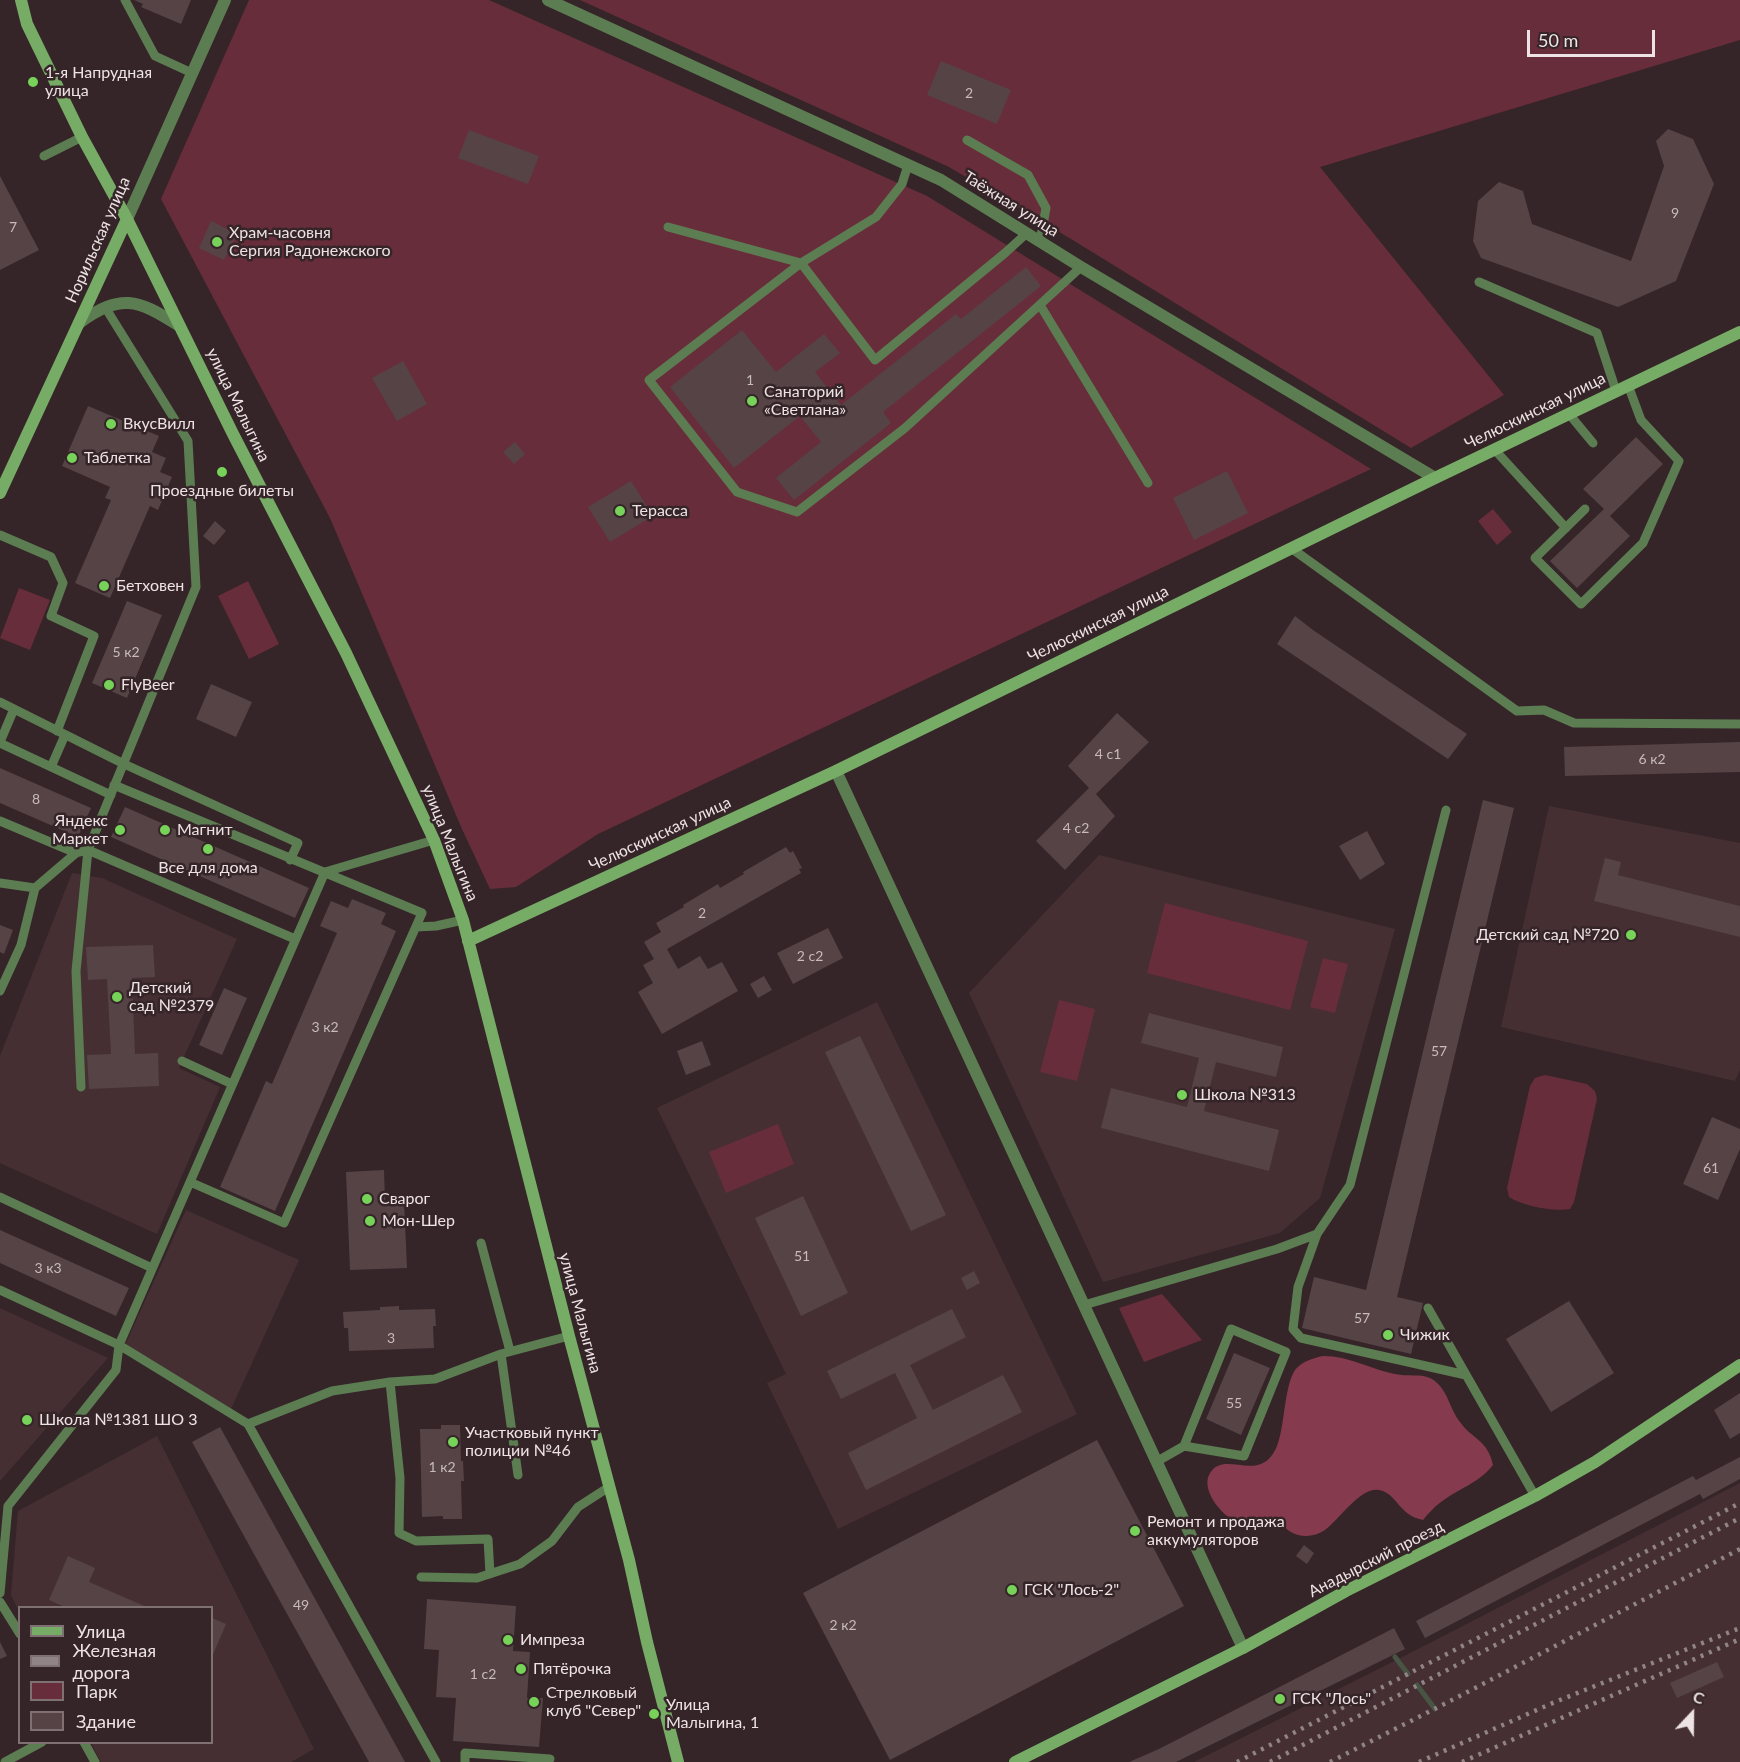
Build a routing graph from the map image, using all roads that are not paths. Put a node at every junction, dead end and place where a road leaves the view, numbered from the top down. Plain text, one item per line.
1 (21, 0) edge
2 (125, 0) edge
3 (225, 0) edge
4 (548, 0) edge
5 (192, 73) junction
6 (82, 137) junction
7 (967, 140) dead end
8 (44, 156) dead end
9 (908, 165) junction
10 (127, 219) junction
11 (668, 227) dead end
12 (1027, 233) junction
13 (1040, 241) junction
14 (801, 263) junction
15 (1081, 267) junction
16 (1479, 282) dead end
17 (1040, 305) junction
18 (105, 307) junction
19 (79, 322) junction
20 (178, 325) junction
21 (1740, 332) edge
22 (1628, 385) junction
23 (1616, 391) junction
24 (1569, 414) junction
25 (1593, 443) dead end
26 (1494, 449) junction
27 (1435, 478) junction
28 (1148, 483) dead end
29 (0, 493) edge
30 (1585, 509) dead end
31 (1566, 528) junction
32 (0, 535) edge
33 (1291, 548) junction
34 (0, 702) edge
35 (14, 709) junction
36 (1740, 724) edge
37 (61, 733) junction
38 (0, 742) edge
39 (124, 764) junction
40 (51, 767) junction
41 (836, 771) junction
42 (112, 790) junction
43 (1446, 810) dead end
44 (0, 821) edge
45 (434, 840) junction
46 (88, 850) junction
47 (76, 853) junction
48 (290, 860) junction
49 (325, 872) junction
50 (0, 883) edge
51 (35, 888) junction
52 (463, 920) junction
53 (416, 927) junction
54 (295, 939) junction
55 (468, 941) junction
56 (0, 991) edge
57 (182, 1061) dead end
58 (232, 1084) junction
59 (81, 1087) dead end
60 (190, 1182) junction
61 (0, 1197) edge
62 (1317, 1234) junction
63 (482, 1243) dead end
64 (152, 1268) junction
65 (0, 1290) edge
66 (1084, 1305) junction
67 (1428, 1308) dead end
68 (569, 1336) junction
69 (119, 1345) junction
70 (505, 1353) junction
71 (1740, 1365) edge
72 (1466, 1375) junction
73 (390, 1382) junction
74 (248, 1424) junction
75 (1184, 1446) junction
76 (1156, 1462) junction
77 (518, 1475) dead end
78 (609, 1486) junction
79 (1535, 1496) junction
80 (490, 1574) junction
81 (421, 1577) dead end
82 (0, 1593) edge
83 (0, 1602) edge
84 (18, 1631) edge
85 (1243, 1648) junction
86 (40, 1744) edge
87 (85, 1744) edge
88 (550, 1759) dead end
89 (5, 1762) edge
90 (95, 1762) edge
91 (436, 1762) edge
92 (465, 1762) edge
93 (678, 1762) edge
94 (1015, 1762) edge

1 - 6 street, улица Малыгина
2 - 5 lane
3 - 5 street, Норильская улица
4 - 9 street, Таёжная улица
5 - 10 street, Норильская улица
6 - 8 lane
6 - 10 street, улица Малыгина
7 - 13 lane
9 - 12 street, Таёжная улица
9 - 14 lane
10 - 19 street, Норильская улица
10 - 20 street, улица Малыгина
11 - 14 lane
12 - 13 street, Таёжная улица
12 - 14 lane
13 - 15 street, Таёжная улица
14 - 17 lane
15 - 17 lane
15 - 27 street, Таёжная улица
16 - 23 lane
17 - 28 lane
18 - 19 street
18 - 20 street
18 - 39 lane
19 - 29 street, Норильская улица
20 - 45 street, улица Малыгина
21 - 22 street, Челюскинская улица
22 - 23 street, Челюскинская улица
22 - 31 lane
23 - 24 street, Челюскинская улица
24 - 25 lane
24 - 26 street, Челюскинская улица
26 - 27 street, Челюскинская улица
26 - 31 lane
27 - 33 street, Челюскинская улица
30 - 31 lane
32 - 37 lane
33 - 36 lane
33 - 41 street, Челюскинская улица
34 - 35 lane
35 - 37 lane
35 - 38 lane
37 - 39 lane
37 - 40 lane
38 - 40 lane
39 - 42 lane
39 - 48 lane
40 - 42 lane
41 - 55 street, Челюскинская улица
41 - 66 street
42 - 46 lane
42 - 48 lane
43 - 62 lane
44 - 47 lane
45 - 49 lane
45 - 52 street, улица Малыгина
46 - 47 lane
46 - 54 lane
46 - 59 lane
47 - 51 lane
48 - 49 lane
49 - 53 lane
49 - 54 lane
50 - 51 lane
51 - 56 lane
52 - 53 lane
52 - 55 street, улица Малыгина
53 - 60 lane
54 - 58 lane
55 - 68 street, улица Малыгина
57 - 58 lane
58 - 60 lane
60 - 64 lane
61 - 64 lane
62 - 66 lane
62 - 72 lane
63 - 70 lane
64 - 69 lane
65 - 69 lane
66 - 76 street
67 - 72 lane
68 - 70 lane
68 - 78 street, улица Малыгина
69 - 74 lane
69 - 82 lane
70 - 73 lane
70 - 77 lane
71 - 79 street, Анадырский проезд
72 - 79 lane
73 - 74 lane
73 - 80 lane
74 - 91 lane
75 - 75 lane
75 - 76 lane
76 - 85 street
78 - 80 lane
78 - 93 street, улица Малыгина
79 - 85 street, Анадырский проезд
80 - 81 lane
83 - 84 lane
85 - 94 street, Анадырский проезд
86 - 89 lane
87 - 90 lane
88 - 92 lane

